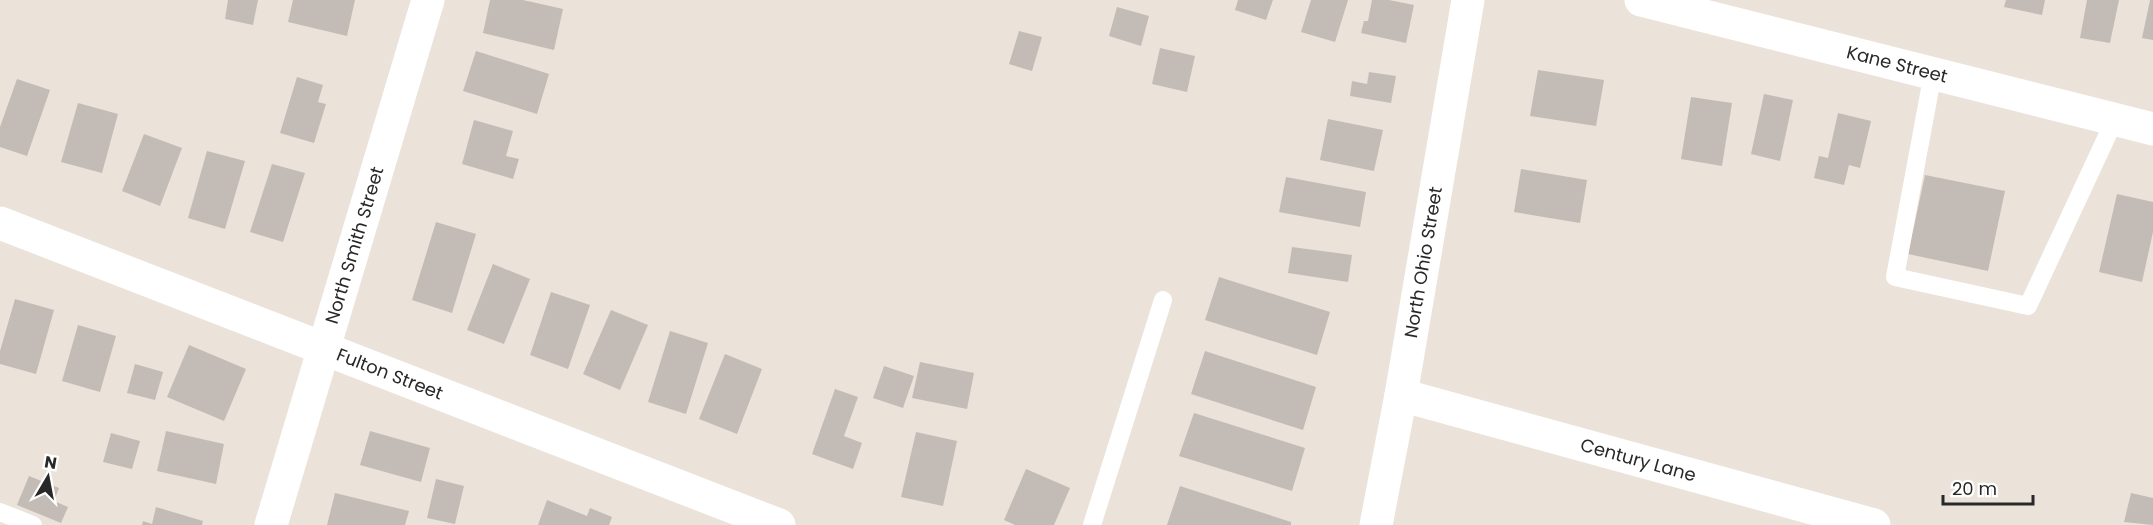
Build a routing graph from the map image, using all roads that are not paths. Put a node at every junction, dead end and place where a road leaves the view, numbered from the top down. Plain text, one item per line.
1 (429, 0) edge
2 (1468, 0) edge
3 (1641, 0) edge
4 (1933, 74) junction
5 (2115, 119) junction
6 (2153, 129) edge
7 (0, 223) edge
8 (1163, 300) dead end
9 (325, 348) junction
10 (1401, 395) junction
11 (0, 512) edge
12 (33, 525) edge
13 (271, 525) edge
14 (779, 525) edge
15 (1092, 525) edge
16 (1376, 525) edge
17 (1874, 525) edge

1 - 9 street, North Smith Street
2 - 10 street, North Ohio Street
3 - 4 street, Kane Street
4 - 5 street, Kane Street
4 - 5 lane
5 - 6 street, Kane Street
7 - 9 street, Fulton Street
8 - 15 lane
9 - 13 street, North Smith Street
9 - 14 street, Fulton Street
10 - 16 street, North Ohio Street
10 - 17 street, Century Lane
11 - 12 lane

